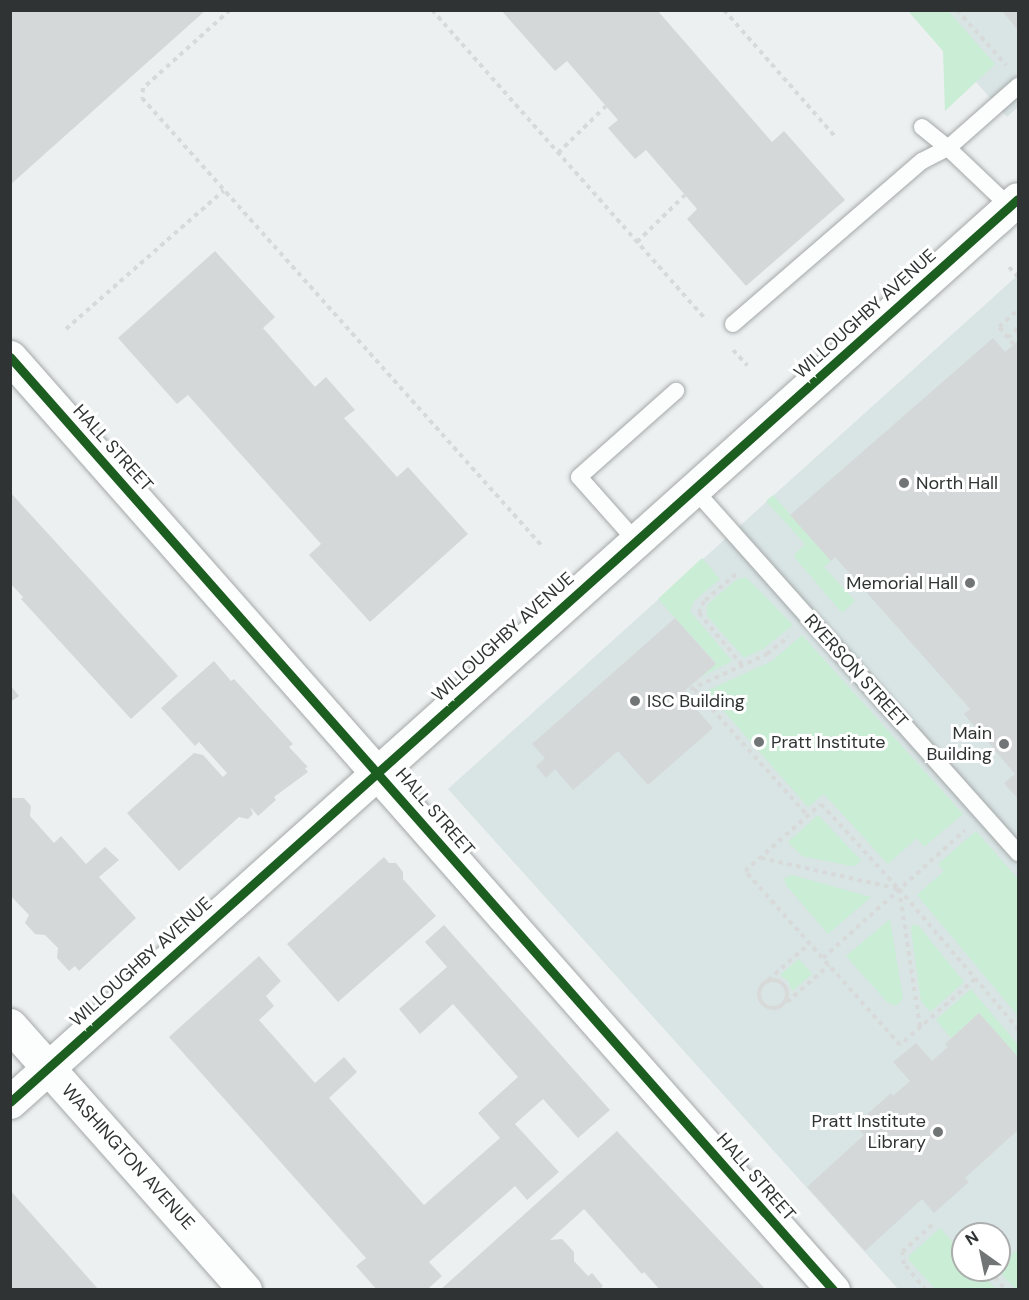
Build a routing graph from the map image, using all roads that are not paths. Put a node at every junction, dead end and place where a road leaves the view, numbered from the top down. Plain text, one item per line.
1 (1018, 86) edge
2 (922, 127) dead end
3 (948, 148) junction
4 (1016, 207) edge
5 (733, 324) dead end
6 (10, 357) edge
7 (676, 391) dead end
8 (693, 488) junction
9 (635, 540) junction
10 (378, 772) junction
11 (1018, 853) edge
12 (10, 1025) edge
13 (48, 1067) junction
14 (10, 1102) edge
15 (245, 1290) edge
16 (833, 1290) edge

1 - 3 lane
2 - 3 lane
3 - 4 lane
3 - 5 lane
4 - 8 street, WILLOUGHBY AVENUE
6 - 10 street, HALL STREET
7 - 9 lane
8 - 9 street, WILLOUGHBY AVENUE
8 - 11 lane, RYERSON STREET
9 - 10 street, WILLOUGHBY AVENUE
10 - 13 street, WILLOUGHBY AVENUE
10 - 16 street, HALL STREET
12 - 13 street, WASHINGTON AVENUE
13 - 14 street, WILLOUGHBY AVENUE
13 - 15 street, WASHINGTON AVENUE

